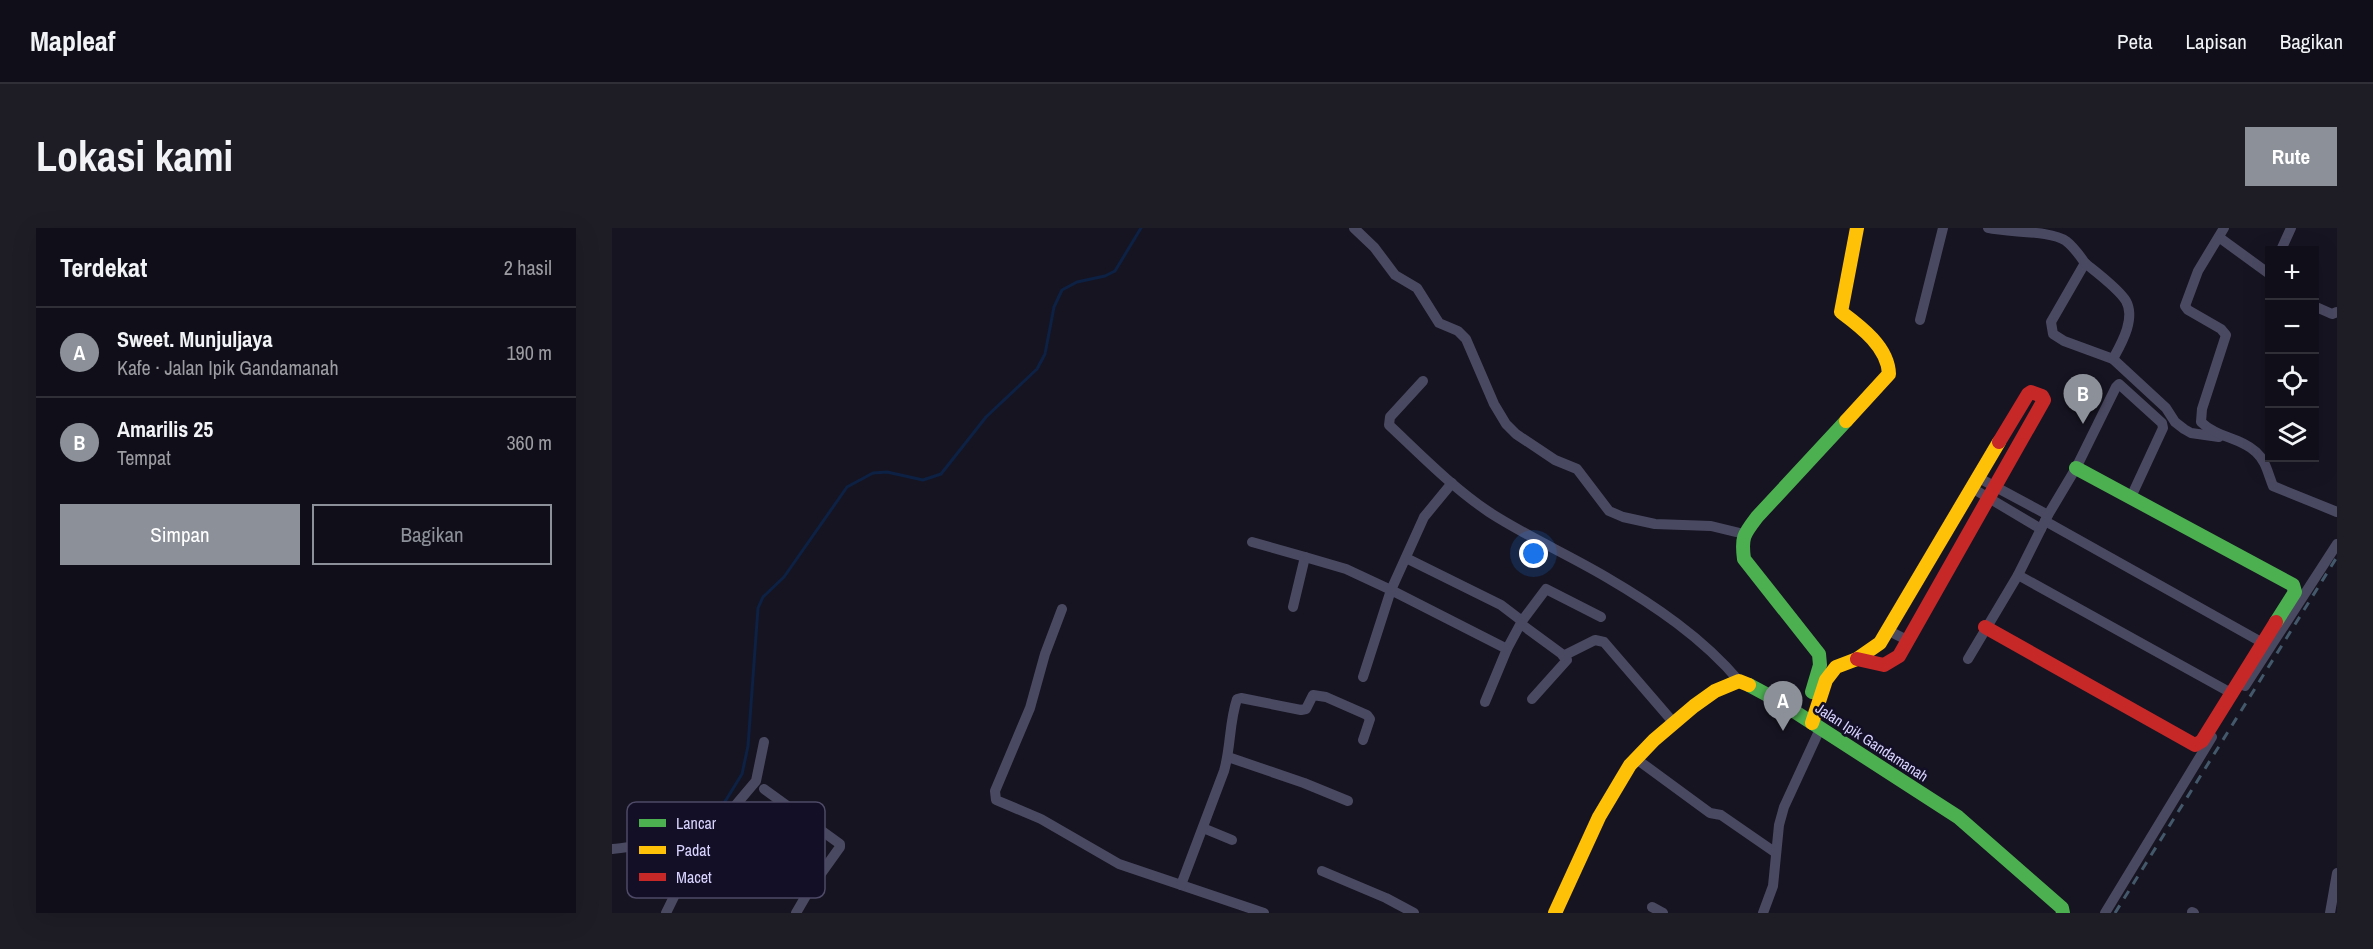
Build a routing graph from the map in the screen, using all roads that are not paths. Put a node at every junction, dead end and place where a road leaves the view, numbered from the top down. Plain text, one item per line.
1 (1354, 228) edge
2 (1857, 228) edge
3 (1943, 228) edge
4 (1988, 228) edge
5 (2291, 228) edge
6 (2050, 232) edge
7 (2222, 233) edge
8 (2284, 246) edge
9 (2085, 263) junction
10 (2265, 270) edge
11 (2319, 308) edge
12 (2337, 312) edge
13 (1920, 320) dead end
14 (2113, 359) junction
15 (1423, 381) dead end
16 (2222, 437) junction
17 (2076, 468) junction
18 (1452, 483) junction
19 (1976, 483) junction
20 (1992, 492) junction
21 (2131, 496) junction
22 (2337, 512) edge
23 (2045, 522) junction
24 (1744, 534) junction
25 (1252, 542) dead end
26 (2337, 544) edge
27 (1305, 557) junction
28 (1406, 558) junction
29 (2018, 575) junction
30 (1391, 590) junction
31 (1293, 607) dead end
32 (1062, 609) dead end
33 (1601, 617) dead end
34 (1522, 622) junction
35 (1985, 627) junction
36 (1887, 630) junction
37 (1908, 641) junction
38 (2263, 643) junction
39 (1507, 649) junction
40 (1563, 656) junction
41 (1857, 659) junction
42 (1968, 659) dead end
43 (1363, 678) dead end
44 (1739, 681) junction
45 (2233, 694) junction
46 (1532, 699) dead end
47 (1485, 702) dead end
48 (1674, 722) junction
49 (1812, 723) junction
50 (1363, 740) dead end
51 (764, 742) dead end
52 (1228, 757) junction
53 (1635, 758) junction
54 (764, 789) dead end
55 (1348, 801) dead end
56 (738, 802) edge
57 (782, 802) edge
58 (1203, 828) junction
59 (825, 832) edge
60 (1232, 840) dead end
61 (627, 846) edge
62 (612, 849) edge
63 (1776, 853) junction
64 (825, 868) edge
65 (1322, 871) dead end
66 (2337, 873) edge
67 (1181, 885) junction
68 (673, 898) edge
69 (805, 898) edge
70 (2049, 898) junction
71 (1652, 906) dead end
72 (2045, 912) edge
73 (666, 913) edge
74 (796, 913) edge
75 (1264, 913) edge
76 (1414, 913) edge
77 (1555, 913) edge
78 (1663, 913) edge
79 (1763, 913) edge
80 (2063, 913) edge
81 (2105, 913) edge
82 (2330, 913) edge

1 - 24 street
2 - 24 street
3 - 13 street
4 - 6 street
5 - 8 street
6 - 9 street
7 - 10 street
7 - 16 street
9 - 14 street
9 - 14 street
11 - 12 street
14 - 16 street
15 - 18 street
16 - 22 street
17 - 21 street
17 - 21 street
17 - 23 street
18 - 28 street
18 - 44 street
19 - 20 street
19 - 20 street
19 - 36 street
20 - 23 street
20 - 37 street
21 - 38 street
23 - 29 street
23 - 38 street
24 - 49 street
25 - 27 street
26 - 81 street
27 - 30 street
27 - 31 street
28 - 30 street
28 - 34 street
29 - 35 street
29 - 45 street
30 - 39 street
30 - 43 street
32 - 67 street
33 - 34 street
34 - 39 street
34 - 40 street
35 - 42 street
35 - 45 street
36 - 37 street
36 - 41 street
37 - 41 street
38 - 45 street
39 - 47 street
40 - 46 street
40 - 48 street
41 - 49 street
44 - 48 street
44 - 49 street, Jalan Ipik Gandamanah
48 - 53 street
49 - 63 street
49 - 70 street, Jalan Ipik Gandamanah
50 - 52 street
51 - 56 street
52 - 55 street
52 - 58 street
53 - 63 street
53 - 77 street
54 - 57 street
58 - 60 street
58 - 67 street
59 - 64 street
61 - 62 street
63 - 79 street
65 - 76 street
66 - 82 street
67 - 75 street
68 - 73 street
69 - 74 street
70 - 72 street
70 - 80 street, Jalan Ipik Gandamanah
71 - 78 street

